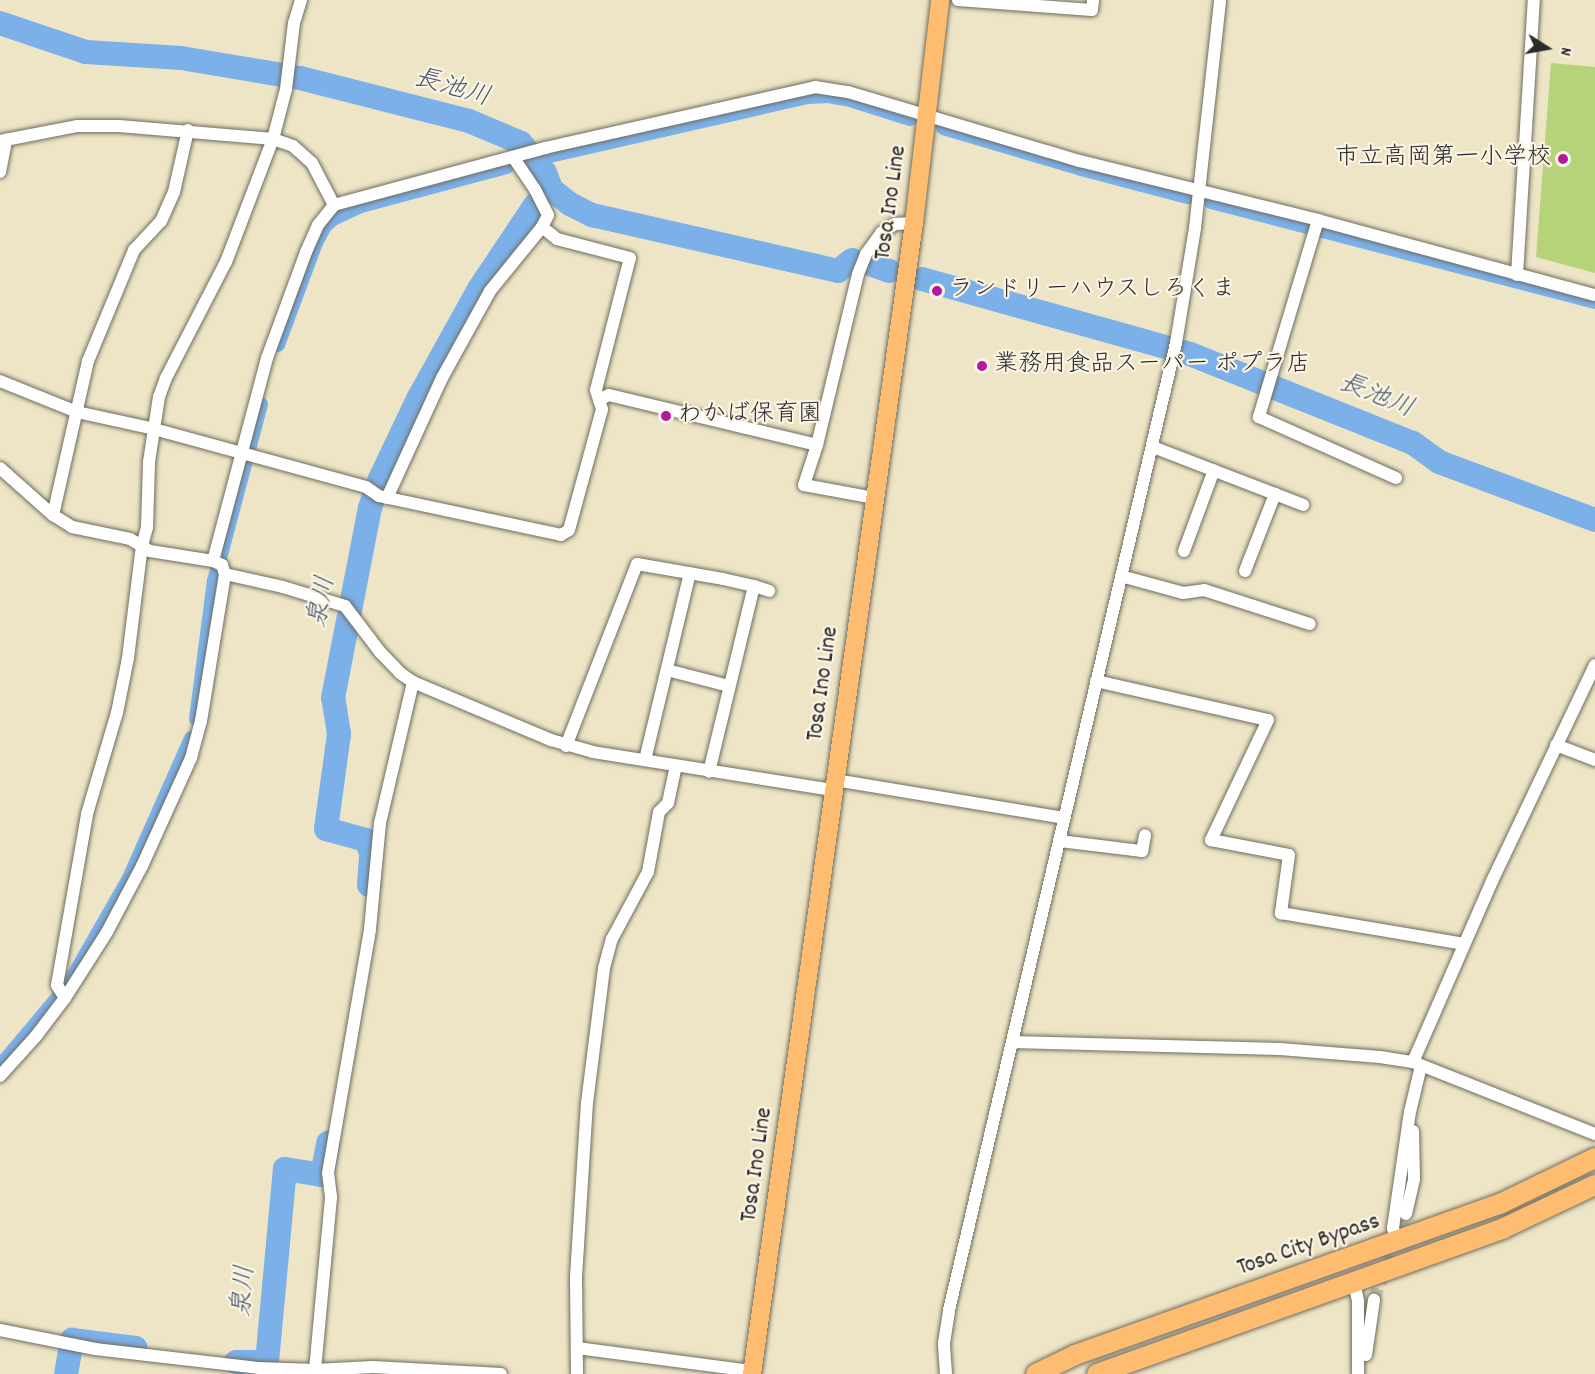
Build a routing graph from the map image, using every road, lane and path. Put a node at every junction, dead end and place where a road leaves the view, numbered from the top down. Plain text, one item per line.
1 (301, 0) edge
2 (940, 0) edge
3 (958, 0) edge
4 (1093, 0) edge
5 (1220, 0) edge
6 (1534, 0) edge
7 (928, 114) junction
8 (188, 130) junction
9 (273, 139) junction
10 (3, 140) edge
11 (516, 155) junction
12 (0, 172) edge
13 (1199, 192) junction
14 (334, 205) junction
15 (914, 223) junction
16 (1316, 226) junction
17 (543, 227) junction
18 (1516, 275) junction
19 (1595, 295) edge
20 (0, 381) edge
21 (599, 400) junction
22 (77, 412) junction
23 (153, 429) junction
24 (817, 445) junction
25 (1153, 447) junction
26 (245, 456) junction
27 (0, 468) edge
28 (1214, 470) junction
29 (1396, 478) dead end
30 (378, 494) junction
31 (1275, 494) junction
32 (874, 498) junction
33 (1303, 505) dead end
34 (52, 514) junction
35 (142, 546) junction
36 (1184, 551) dead end
37 (219, 565) junction
38 (1245, 571) dead end
39 (690, 573) junction
40 (1121, 576) junction
41 (754, 586) junction
42 (769, 591) dead end
43 (1310, 624) dead end
44 (1595, 665) edge
45 (667, 670) junction
46 (1096, 681) junction
47 (413, 682) junction
48 (729, 686) junction
49 (1556, 745) junction
50 (566, 746) junction
51 (645, 760) junction
52 (1595, 760) edge
53 (676, 766) junction
54 (710, 772) junction
55 (834, 785) junction
56 (1064, 818) junction
57 (1145, 835) dead end
58 (1059, 841) junction
59 (1464, 944) junction
60 (65, 998) junction
61 (1012, 1042) junction
62 (1417, 1064) junction
63 (0, 1076) edge
64 (1410, 1112) junction
65 (1595, 1134) edge
66 (1595, 1158) edge
67 (1595, 1185) edge
68 (1406, 1214) tunnel mouth
69 (1397, 1242) junction
70 (1354, 1282) junction
71 (1374, 1300) tunnel mouth
72 (0, 1330) edge
73 (577, 1348) junction
74 (315, 1370) junction
75 (752, 1373) edge
76 (501, 1374) edge
77 (577, 1374) edge
78 (946, 1374) edge
79 (1036, 1374) edge
80 (1097, 1374) edge
81 (1358, 1374) edge
82 (1365, 1374) edge

1 - 9 street
2 - 7 main road, Tosa Ino Line
3 - 4 street
5 - 13 street
6 - 18 street
7 - 11 street
7 - 13 street
7 - 15 main road, Tosa Ino Line
8 - 9 street
8 - 10 street
8 - 22 street
9 - 14 street
9 - 23 street
10 - 12 street
11 - 14 street
11 - 17 street
13 - 16 street
13 - 25 street
14 - 26 street
15 - 24 street
15 - 32 main road, Tosa Ino Line
16 - 18 street
16 - 29 street
17 - 21 street
17 - 30 street
18 - 19 street
20 - 22 street
21 - 24 street
21 - 30 street
22 - 23 street
22 - 34 street
23 - 26 street
23 - 35 street
24 - 32 street
25 - 28 street
25 - 40 street
26 - 30 street
26 - 37 street
27 - 34 street
28 - 31 street
28 - 36 street
31 - 33 street
31 - 38 street
32 - 55 main road, Tosa Ino Line
34 - 35 street
35 - 37 street
35 - 60 street
37 - 47 street
37 - 60 street
39 - 41 street
39 - 45 street
39 - 50 street
40 - 43 street
40 - 46 street
41 - 42 street
41 - 48 street
44 - 49 street
45 - 48 street
45 - 51 street
46 - 56 street
46 - 59 street
47 - 50 street
47 - 74 street
48 - 54 street
49 - 52 street
49 - 59 street
50 - 51 street
51 - 53 street
53 - 54 street
53 - 73 street
54 - 55 street
55 - 56 street
55 - 75 main road, Tosa Ino Line
56 - 58 street
57 - 58 street
58 - 61 street
59 - 62 street
60 - 63 street
61 - 62 street
61 - 78 street
62 - 64 street
62 - 65 street
64 - 68 street
64 - 69 street
66 - 69 highway, Tosa City Bypass
67 - 70 highway, Tosa City Bypass
69 - 79 highway, Tosa City Bypass
70 - 80 highway, Tosa City Bypass
70 - 81 street
71 - 82 street
72 - 74 street
73 - 75 street
73 - 77 street
74 - 76 street

